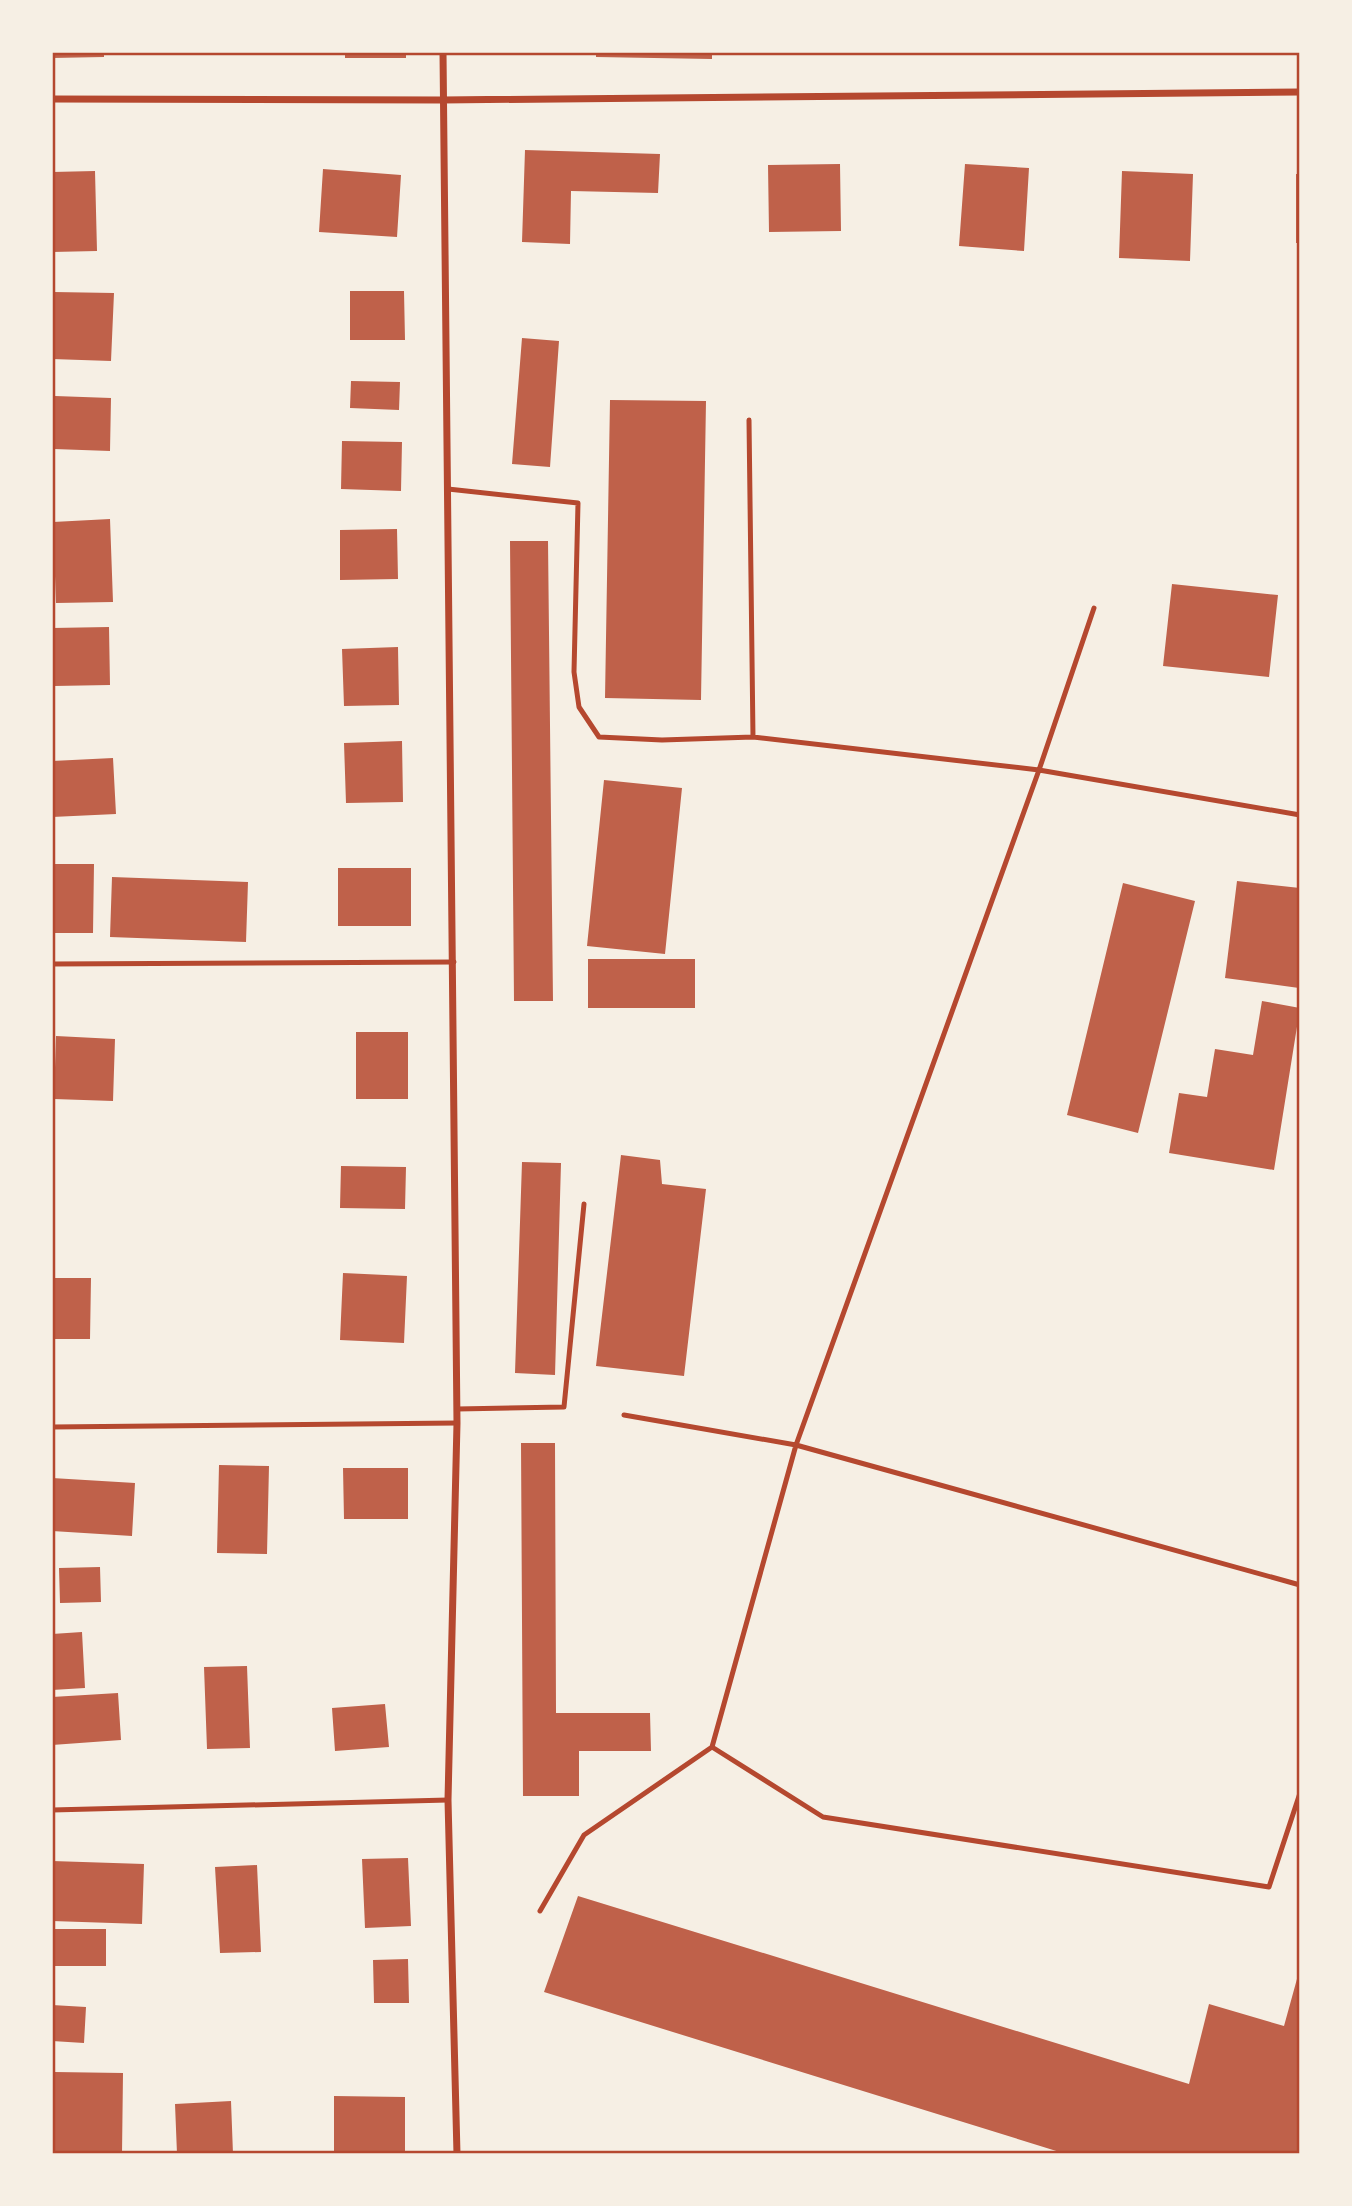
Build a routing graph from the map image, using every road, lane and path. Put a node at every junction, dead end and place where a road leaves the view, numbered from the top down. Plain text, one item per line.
1 (443, 52) edge
2 (1300, 92) edge
3 (52, 99) edge
4 (443, 100) junction
5 (749, 420) dead end
6 (448, 489) junction
7 (1094, 608) dead end
8 (753, 737) junction
9 (1040, 770) junction
10 (1300, 815) edge
11 (454, 962) junction
12 (52, 964) edge
13 (584, 1204) dead end
14 (457, 1409) junction
15 (624, 1415) dead end
16 (457, 1423) junction
17 (52, 1427) edge
18 (796, 1445) junction
19 (1300, 1586) edge
20 (712, 1747) junction
21 (1300, 1793) edge
22 (447, 1800) junction
23 (52, 1810) edge
24 (540, 1911) dead end
25 (457, 2154) edge

1 - 4 street
2 - 4 street
3 - 4 street
4 - 6 street
5 - 8 lane
6 - 8 lane
6 - 11 street
7 - 9 lane
8 - 9 lane
9 - 10 lane
9 - 18 lane
11 - 12 lane
11 - 14 street
13 - 14 lane
14 - 16 street
15 - 18 lane
16 - 17 lane
16 - 22 street
18 - 19 lane
18 - 20 lane
20 - 21 lane
20 - 24 lane
22 - 23 lane
22 - 25 street

